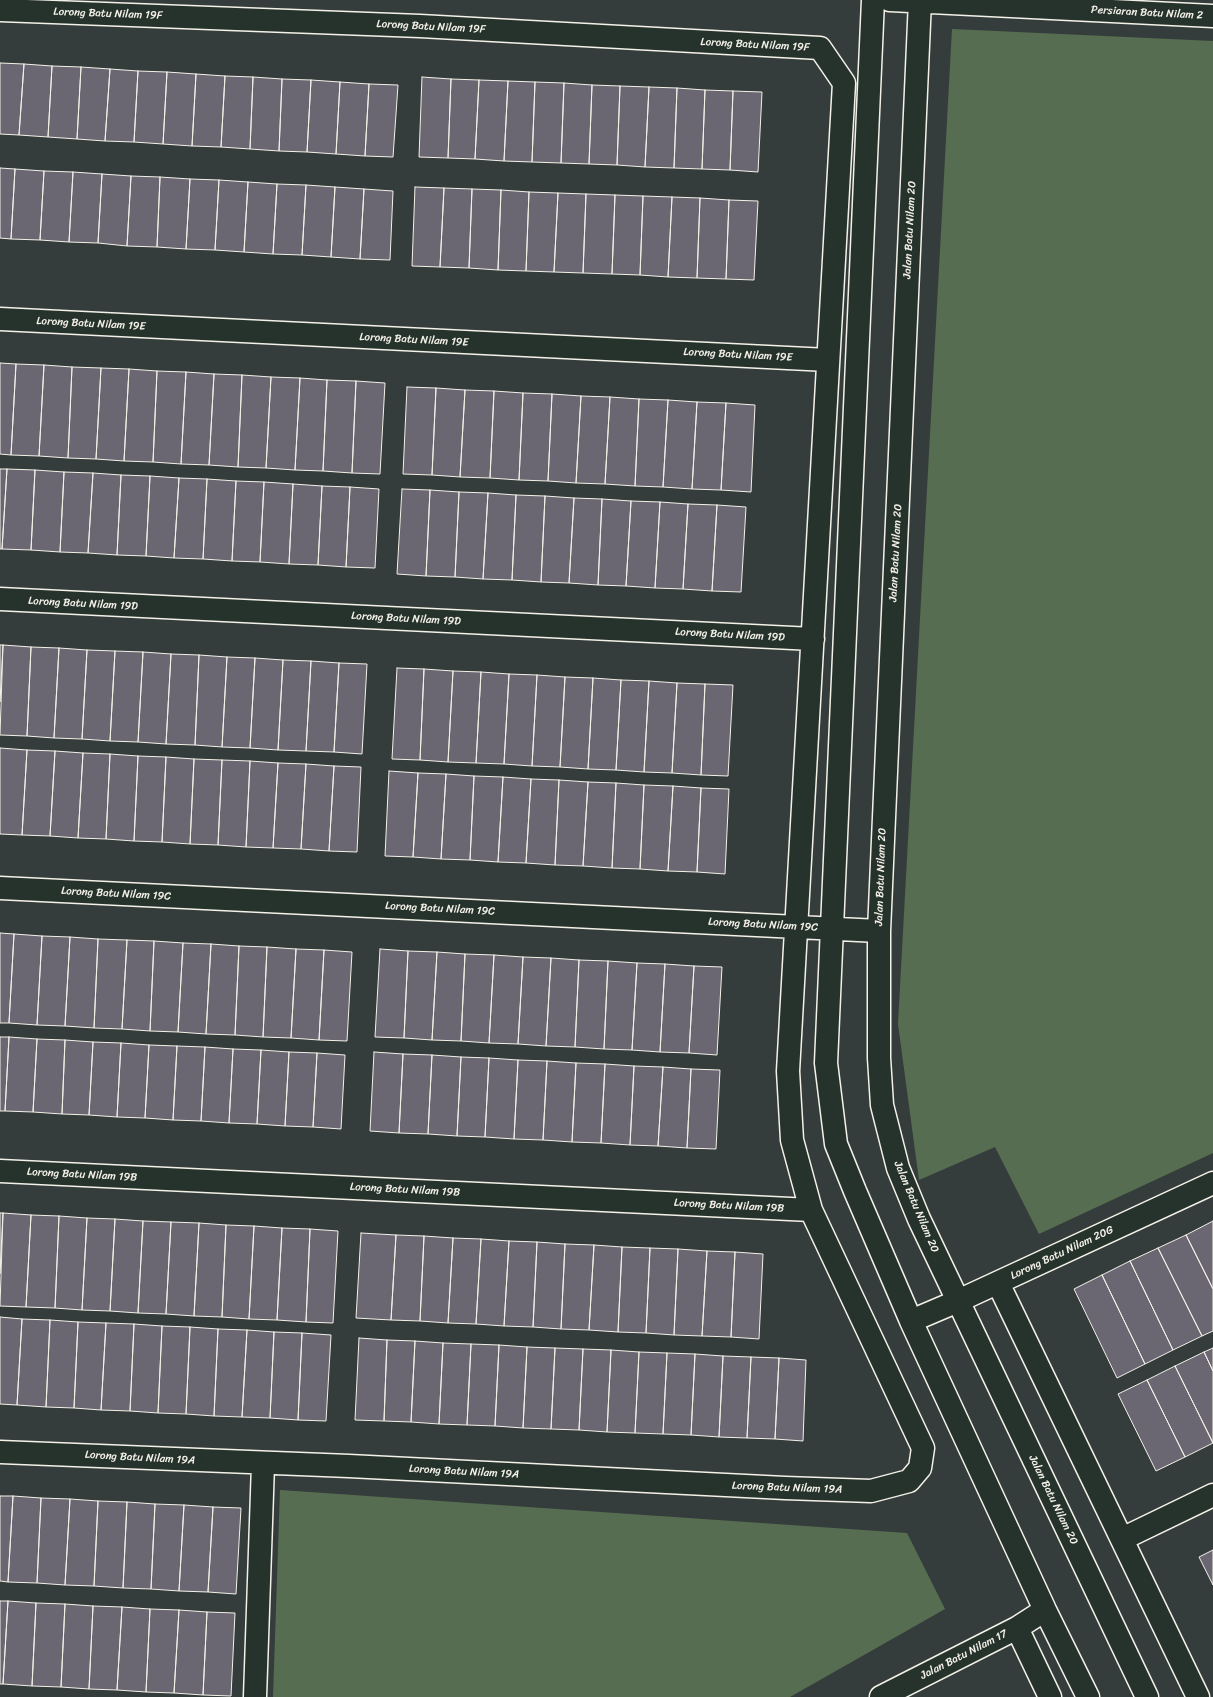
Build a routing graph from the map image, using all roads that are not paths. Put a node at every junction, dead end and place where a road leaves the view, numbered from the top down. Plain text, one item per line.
1 (873, 0) edge
2 (890, 0) edge
3 (920, 1) edge
4 (0, 10) edge
5 (1213, 16) edge
6 (0, 319) edge
7 (828, 360) junction
8 (0, 599) edge
9 (813, 639) junction
10 (0, 888) edge
11 (796, 927) junction
12 (832, 928) junction
13 (879, 931) junction
14 (0, 1170) edge
15 (1213, 1183) edge
16 (811, 1210) junction
17 (998, 1283) junction
18 (958, 1301) junction
19 (911, 1322) junction
20 (0, 1452) edge
21 (263, 1464) junction
22 (1213, 1495) edge
23 (1122, 1539) junction
24 (1045, 1610) junction
25 (1017, 1628) junction
26 (255, 1697) edge
27 (881, 1697) edge
28 (1050, 1697) edge
29 (1088, 1697) edge
30 (1148, 1697) edge
31 (1198, 1697) edge

1 - 12 street
2 - 3 street, Persiaran Batu Nilam 2
3 - 5 street, Persiaran Batu Nilam 2
3 - 13 street, Jalan Batu Nilam 20
4 - 7 street, Lorong Batu Nilam 19F
6 - 7 street, Lorong Batu Nilam 19E
7 - 9 street
8 - 9 street, Lorong Batu Nilam 19D
9 - 11 street
10 - 11 street, Lorong Batu Nilam 19C
11 - 12 street, Lorong Batu Nilam 19C
11 - 16 street
12 - 13 street, Lorong Batu Nilam 19C
12 - 19 street
13 - 18 street, Jalan Batu Nilam 20
14 - 16 street, Lorong Batu Nilam 19B
15 - 17 street, Lorong Batu Nilam 20G
16 - 21 street, Lorong Batu Nilam 19A
17 - 18 street, Lorong Batu Nilam 20G
17 - 23 street
18 - 19 street, Lorong Batu Nilam 20G
18 - 30 street, Jalan Batu Nilam 20
19 - 24 street
20 - 21 street, Lorong Batu Nilam 19A
21 - 26 street
22 - 23 street
23 - 31 street
24 - 25 street, Jalan Batu Nilam 17
24 - 29 street
25 - 27 street, Jalan Batu Nilam 17
25 - 28 street

